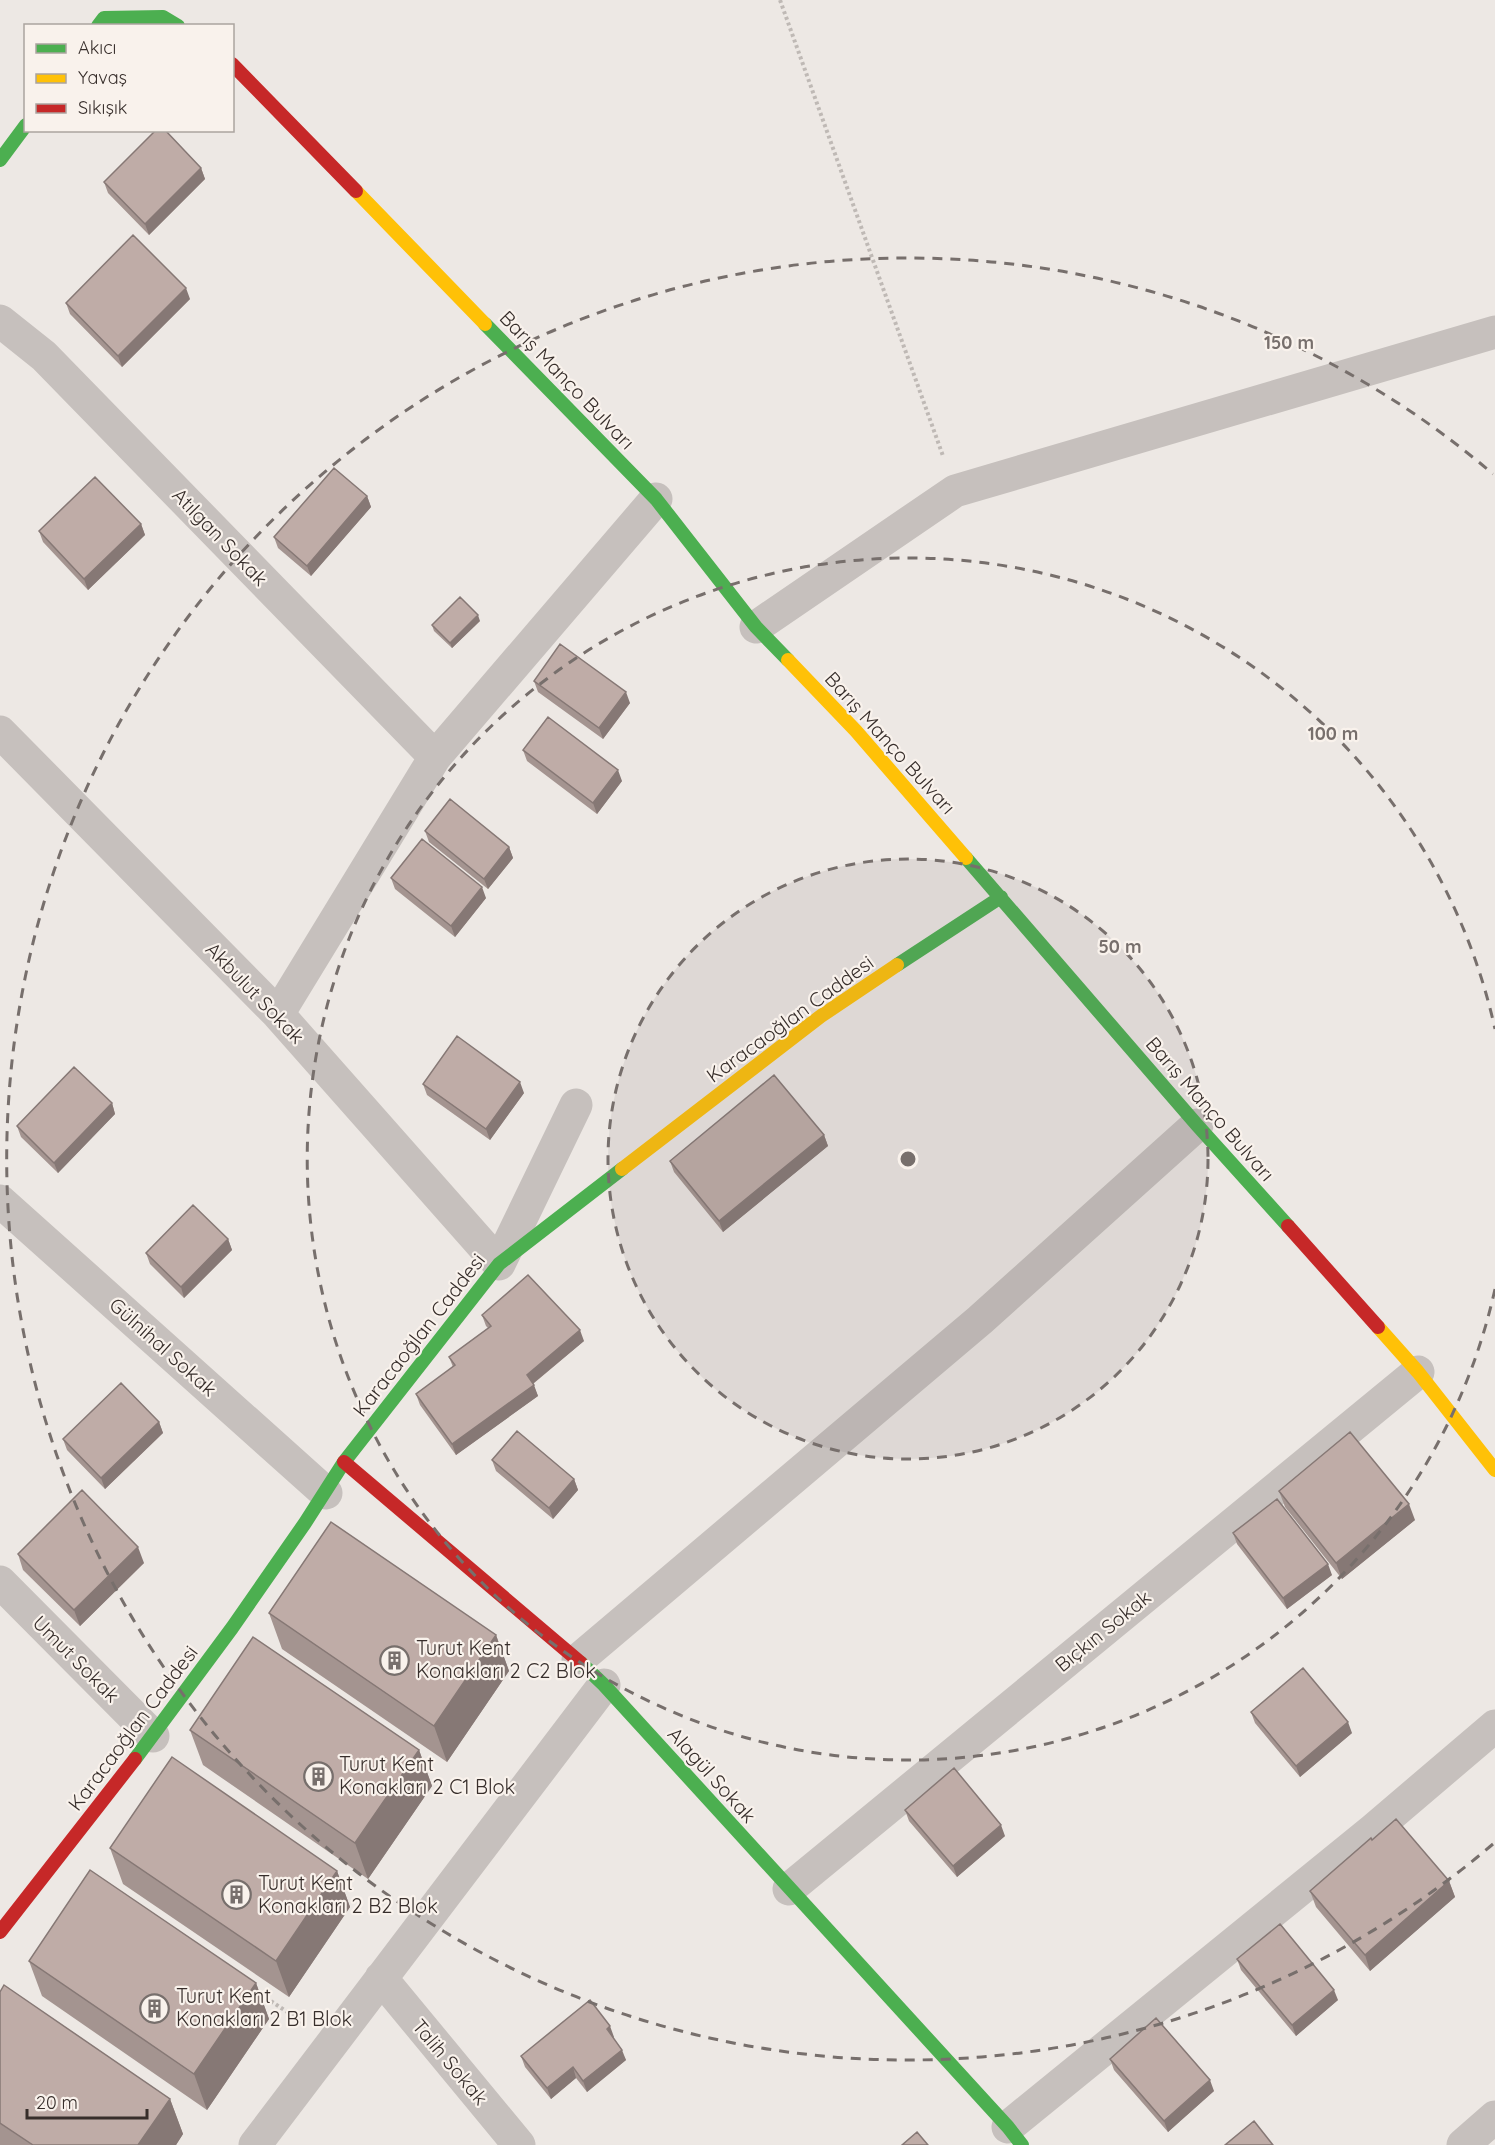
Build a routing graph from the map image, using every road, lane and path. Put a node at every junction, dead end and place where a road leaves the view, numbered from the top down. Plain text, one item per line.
1 (780, 0) edge
2 (106, 14) edge
3 (175, 24) edge
4 (234, 65) edge
5 (24, 128) edge
6 (0, 160) edge
7 (0, 321) edge
8 (1495, 332) edge
9 (955, 491) junction
10 (656, 499) junction
11 (756, 627) junction
12 (0, 732) edge
13 (435, 758) junction
14 (1001, 897) junction
15 (278, 1014) junction
16 (576, 1105) dead end
17 (1197, 1125) junction
18 (0, 1202) edge
19 (499, 1264) junction
20 (1418, 1372) junction
21 (344, 1462) junction
22 (1495, 1470) edge
23 (326, 1493) junction
24 (0, 1581) edge
25 (578, 1660) junction
26 (603, 1685) junction
27 (1495, 1726) edge
28 (153, 1736) junction
29 (417, 1758) edge
30 (427, 1765) edge
31 (789, 1889) junction
32 (0, 1932) edge
33 (381, 1978) junction
34 (248, 1985) edge
35 (332, 2043) junction
36 (1495, 2117) edge
37 (1015, 2136) edge
38 (255, 2145) edge
39 (519, 2145) edge
40 (1463, 2145) edge

1 - 9 path
2 - 3 street
4 - 10 street, Barış Manço Bulvarı
5 - 6 street
7 - 13 street, Atılgan Sokak
8 - 9 street
9 - 11 street
10 - 11 street, Barış Manço Bulvarı
10 - 13 street
11 - 14 street, Barış Manço Bulvarı
12 - 15 street, Akbulut Sokak
13 - 15 street
14 - 17 street, Barış Manço Bulvarı
14 - 19 street, Karacaoğlan Caddesi
15 - 19 street, Akbulut Sokak
16 - 19 street
17 - 20 street, Barış Manço Bulvarı
17 - 25 street
18 - 23 street, Gülnihal Sokak
19 - 21 street, Karacaoğlan Caddesi
20 - 22 street, Barış Manço Bulvarı
20 - 31 street, Bıçkın Sokak
21 - 23 street, Karacaoğlan Caddesi
21 - 25 street, Alagül Sokak
23 - 28 street, Karacaoğlan Caddesi
24 - 28 street, Umut Sokak
25 - 26 street, Alagül Sokak
26 - 31 street, Alagül Sokak
26 - 33 street
27 - 37 street
28 - 32 street, Karacaoğlan Caddesi
29 - 30 path
31 - 37 street, Alagül Sokak
33 - 35 street
33 - 39 street, Talih Sokak
34 - 35 path
35 - 38 street
36 - 40 street

